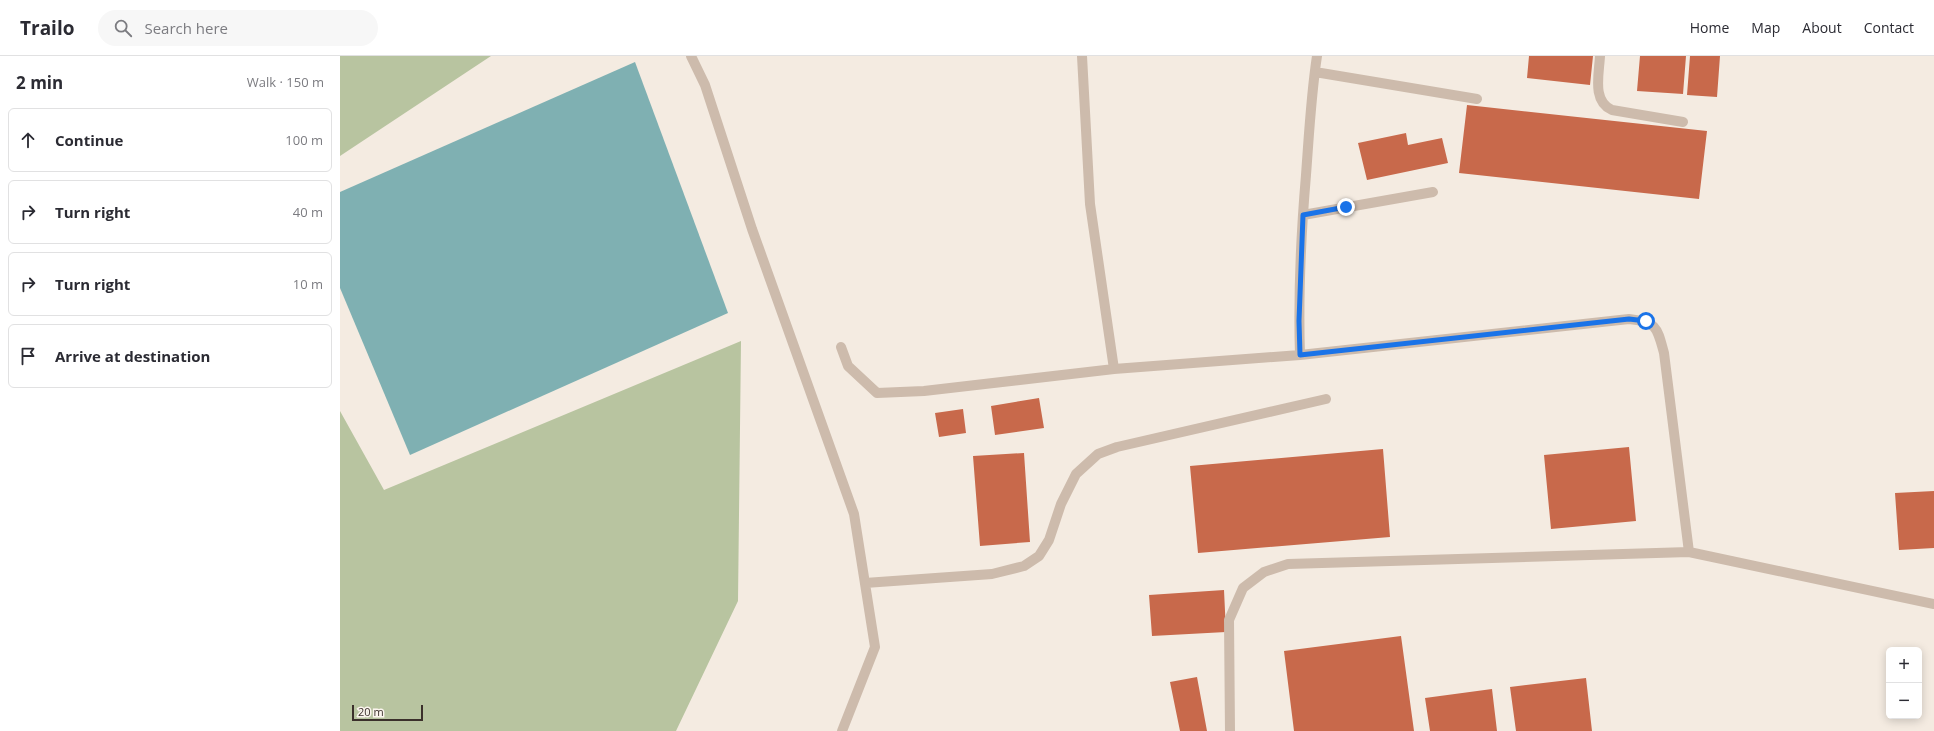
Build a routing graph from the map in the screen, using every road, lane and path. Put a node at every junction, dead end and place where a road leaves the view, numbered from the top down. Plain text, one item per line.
1 (691, 56) edge
2 (1082, 56) edge
3 (1317, 56) edge
4 (1600, 56) edge
5 (1315, 72) junction
6 (1477, 99) dead end
7 (1683, 122) dead end
8 (1433, 192) dead end
9 (1303, 215) junction
10 (841, 347) dead end
11 (1300, 355) junction
12 (1114, 369) junction
13 (1326, 399) dead end
14 (1689, 552) junction
15 (865, 583) junction
16 (1934, 604) edge
17 (842, 731) edge
18 (1230, 731) edge

1 - 15 lane
2 - 12 lane
3 - 5 lane
4 - 7 lane
5 - 6 lane
5 - 9 lane
8 - 9 lane
9 - 11 lane
10 - 12 lane
11 - 12 lane
11 - 14 lane
13 - 15 lane
14 - 16 lane
14 - 18 lane
15 - 17 lane

